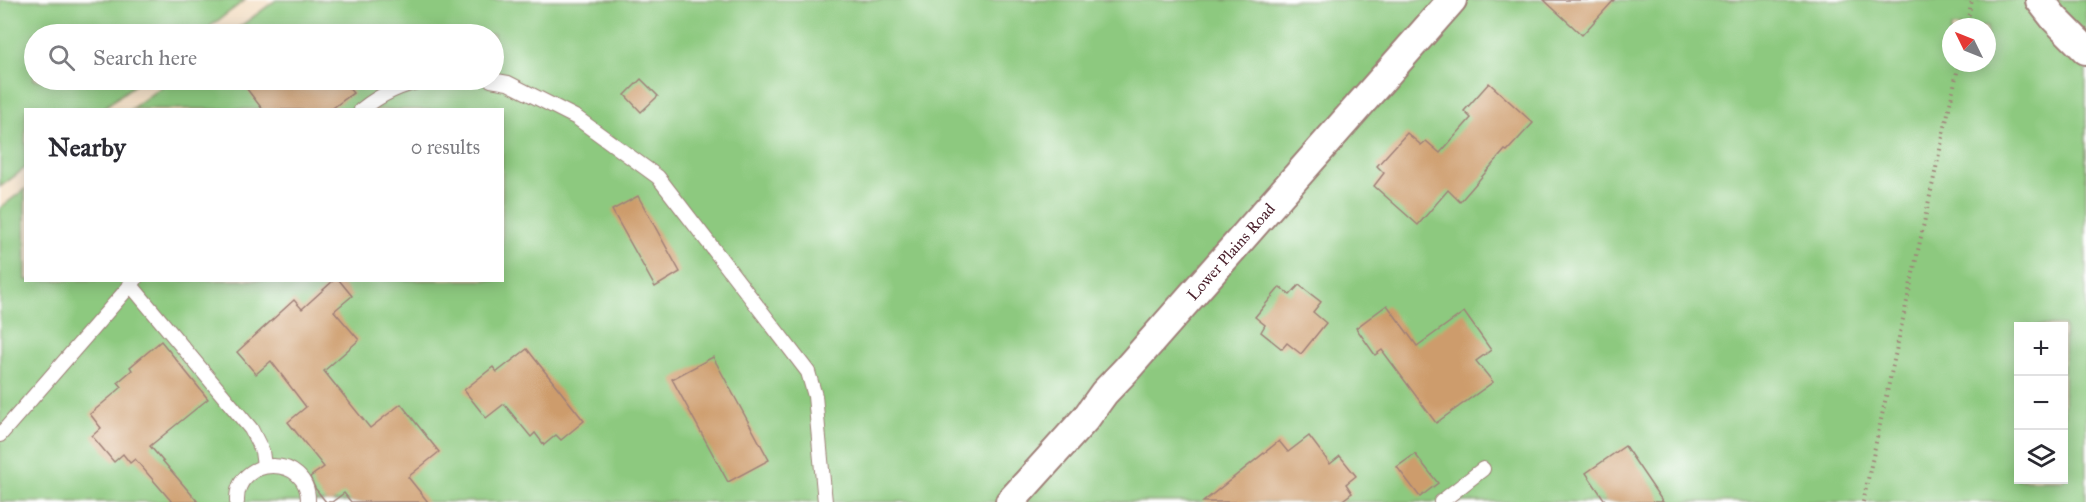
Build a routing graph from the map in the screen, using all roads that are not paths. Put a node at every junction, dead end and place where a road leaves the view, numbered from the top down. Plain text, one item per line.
1 (1452, 0) edge
2 (2040, 0) edge
3 (2086, 50) edge
4 (504, 82) edge
5 (393, 90) edge
6 (364, 108) edge
7 (133, 282) edge
8 (0, 435) edge
9 (264, 466) junction
10 (1483, 469) dead end
11 (235, 500) edge
12 (308, 502) edge
13 (825, 502) edge
14 (1010, 502) edge
15 (1441, 502) edge

1 - 14 street, Lower Plains Road
2 - 3 street
4 - 13 lane
5 - 6 lane
7 - 8 lane
7 - 9 lane
9 - 11 lane
9 - 12 lane
10 - 15 lane

